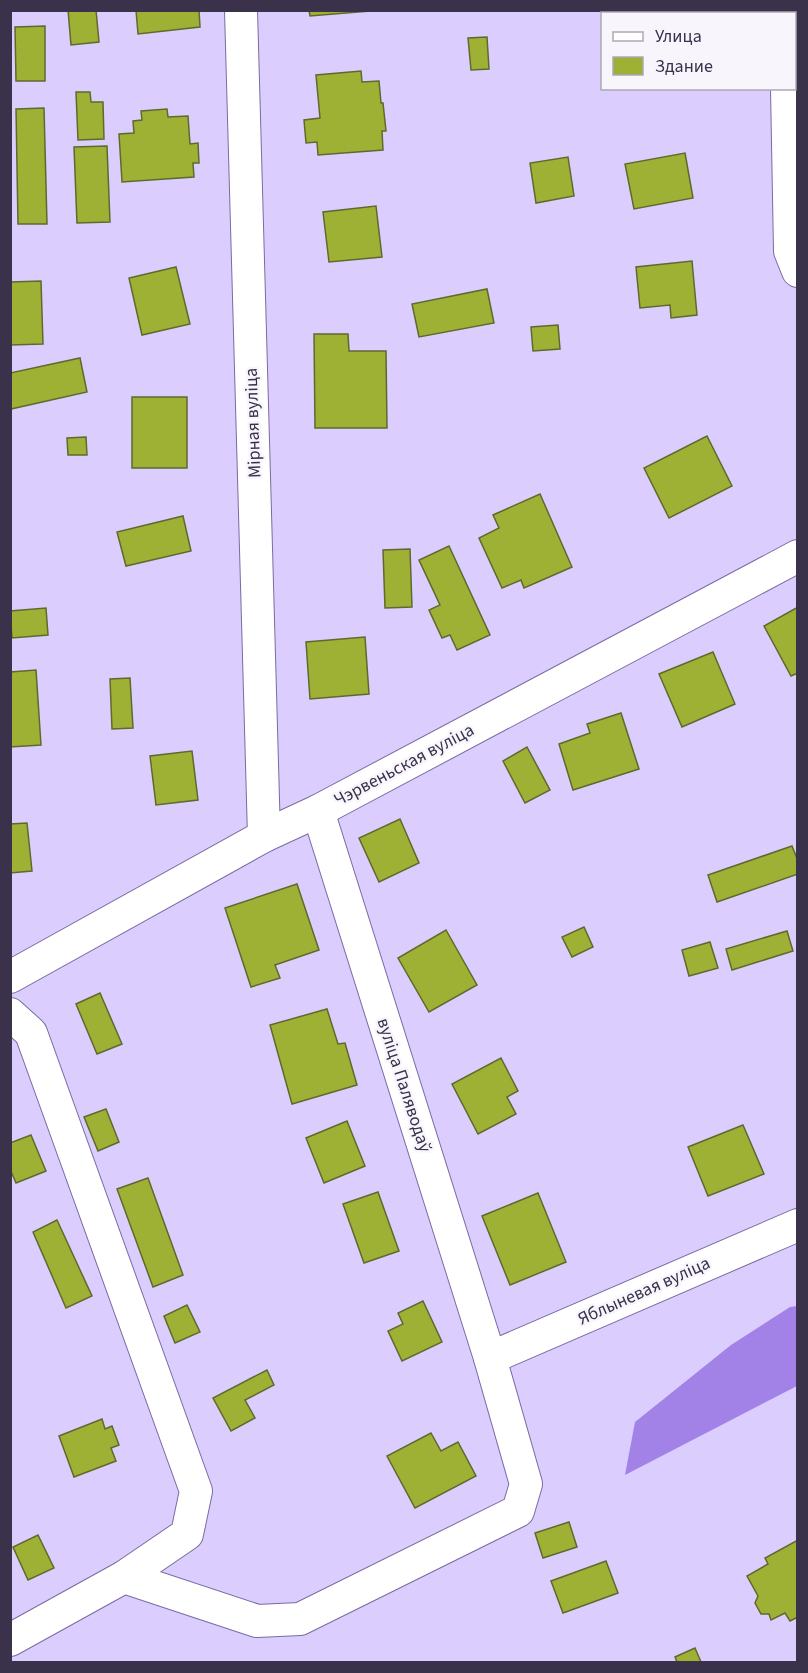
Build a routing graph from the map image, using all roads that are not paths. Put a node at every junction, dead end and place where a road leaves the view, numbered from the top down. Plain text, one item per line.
1 (241, 10) edge
2 (787, 90) edge
3 (798, 271) edge
4 (798, 556) edge
5 (318, 811) junction
6 (264, 836) junction
7 (10, 977) edge
8 (10, 1014) edge
9 (798, 1225) edge
10 (490, 1358) junction
11 (124, 1577) junction
12 (10, 1640) edge

1 - 6 street, Мірная вуліца
2 - 3 street
4 - 5 street, Чэрвеньская вуліца
5 - 6 street, Чэрвеньская вуліца
5 - 10 street, вуліца Паляводаў
6 - 7 street, Чэрвеньская вуліца
8 - 11 street
9 - 10 street, Яблыневая вуліца
10 - 11 street, вуліца Паляводаў
11 - 12 street

